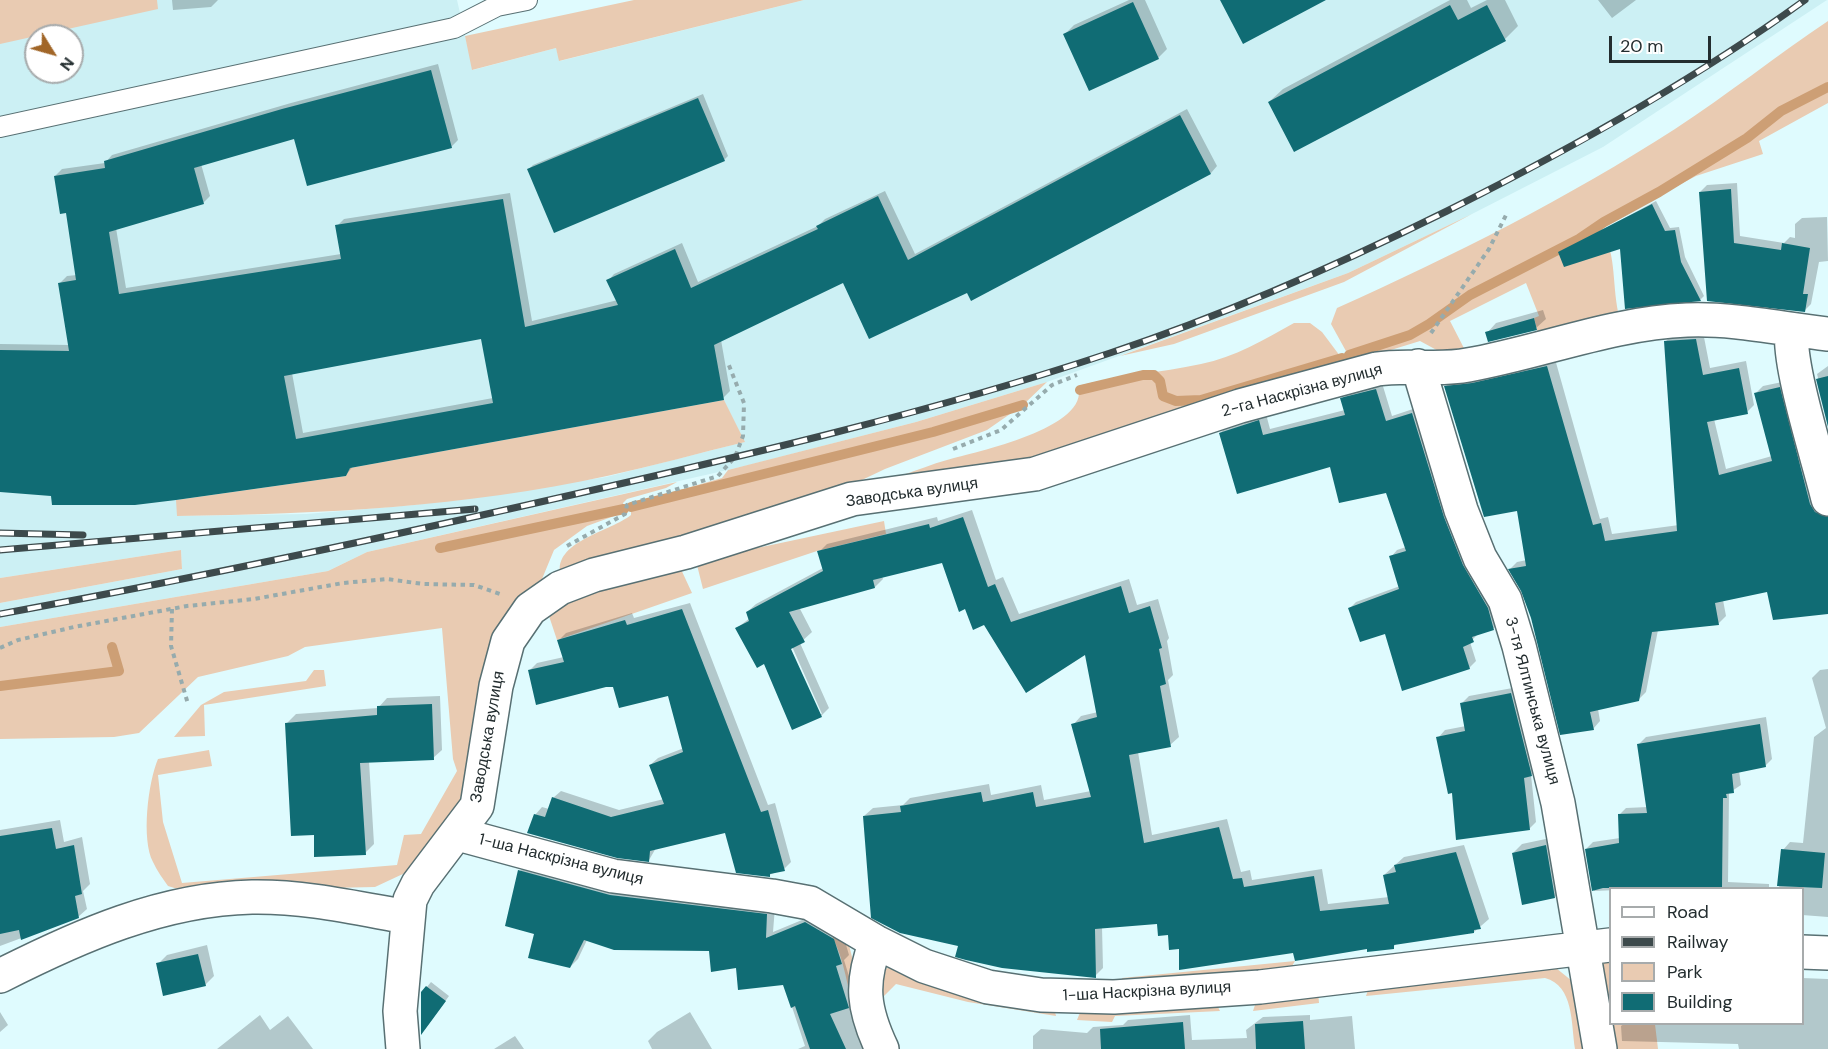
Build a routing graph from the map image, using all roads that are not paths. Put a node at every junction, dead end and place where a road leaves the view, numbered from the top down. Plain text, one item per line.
1 (527, 0) edge
2 (0, 127) edge
3 (1792, 330) junction
4 (1828, 334) edge
5 (1422, 366) junction
6 (997, 481) joint
7 (1828, 499) edge
8 (458, 834) junction
9 (407, 917) junction
10 (876, 942) junction
11 (1596, 946) edge
12 (1804, 952) edge
13 (1828, 953) edge
14 (0, 976) edge
15 (403, 1049) edge
16 (882, 1049) edge
17 (1600, 1049) edge

1 - 2 lane
3 - 4 street, 2-га Наскрізна вулиця
3 - 5 street, 2-га Наскрізна вулиця
3 - 7 street
5 - 6 street, 2-га Наскрізна вулиця
5 - 11 street, 3-тя Ялтинська вулиця
6 - 8 street, Заводська вулиця
8 - 9 street, Заводська вулиця
8 - 10 street, 1-ша Наскрізна вулиця
9 - 14 street
9 - 15 street, Заводська вулиця
10 - 11 street, 1-ша Наскрізна вулиця
10 - 16 street
11 - 17 street, 3-тя Ялтинська вулиця
12 - 13 street

